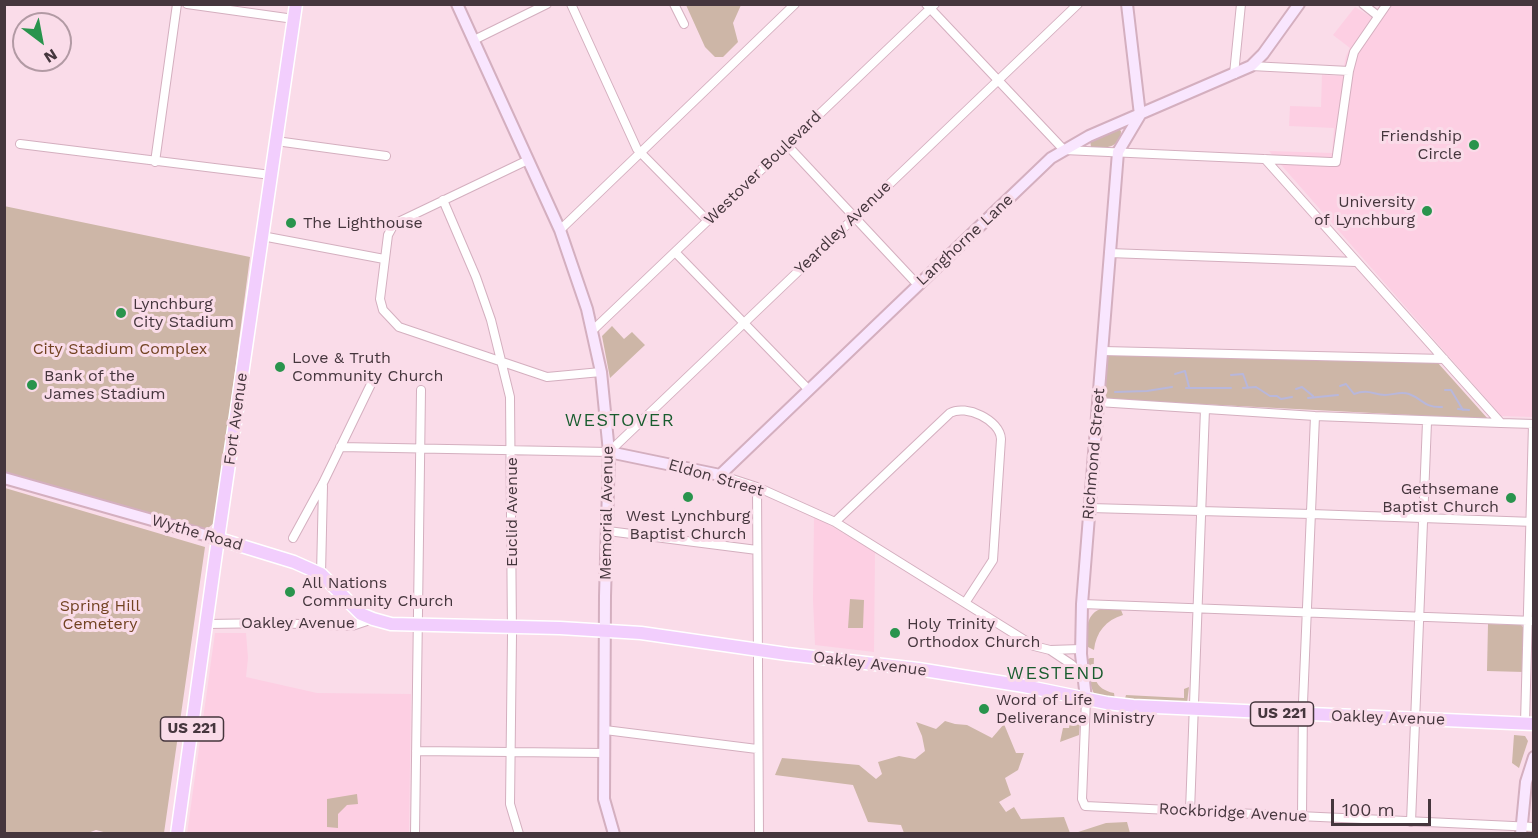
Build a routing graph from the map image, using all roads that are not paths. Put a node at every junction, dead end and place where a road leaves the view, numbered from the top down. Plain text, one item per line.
1 (177, 4) edge
2 (187, 4) edge
3 (296, 4) edge
4 (457, 4) edge
5 (547, 4) edge
6 (571, 4) edge
7 (674, 4) edge
8 (795, 4) edge
9 (1078, 4) edge
10 (1127, 4) edge
11 (1241, 4) edge
12 (1299, 4) edge
13 (1363, 4) edge
14 (1387, 4) edge
15 (205, 5) edge
16 (930, 6) edge
17 (1378, 16) junction
18 (294, 19) junction
19 (684, 24) dead end
20 (474, 40) junction
21 (1251, 66) junction
22 (1349, 70) junction
23 (1234, 75) junction
24 (998, 80) junction
25 (1140, 115) junction
26 (276, 141) junction
27 (20, 144) dead end
28 (787, 145) junction
29 (1064, 150) junction
30 (640, 152) junction
31 (1118, 152) junction
32 (386, 156) dead end
33 (1265, 159) junction
34 (528, 160) junction
35 (155, 162) junction
36 (271, 176) junction
37 (443, 200) junction
38 (854, 218) junction
39 (708, 221) junction
40 (560, 230) junction
41 (262, 236) junction
42 (675, 252) junction
43 (1109, 253) junction
44 (384, 260) junction
45 (1356, 262) junction
46 (917, 284) junction
47 (743, 322) junction
48 (592, 331) junction
49 (1103, 351) junction
50 (1444, 359) junction
51 (502, 362) junction
52 (601, 372) junction
53 (372, 382) dead end
54 (808, 389) junction
55 (421, 390) dead end
56 (1098, 402) junction
57 (1205, 409) junction
58 (1315, 416) junction
59 (1427, 422) junction
60 (1501, 423) junction
61 (1533, 424) edge
62 (340, 447) junction
63 (420, 448) junction
64 (512, 449) junction
65 (609, 452) junction
66 (720, 475) junction
67 (4, 478) edge
68 (323, 483) junction
69 (757, 487) junction
70 (1090, 508) junction
71 (1201, 511) junction
72 (1311, 514) junction
73 (1422, 518) junction
74 (836, 522) junction
75 (1532, 522) edge
76 (608, 531) junction
77 (293, 538) dead end
78 (219, 539) junction
79 (757, 550) junction
80 (321, 574) junction
81 (965, 603) junction
82 (1082, 604) junction
83 (1198, 609) junction
84 (1307, 613) junction
85 (1419, 618) junction
86 (373, 620) junction
87 (1531, 621) edge
88 (207, 624) junction
89 (418, 626) junction
90 (512, 627) junction
91 (605, 630) junction
92 (1081, 649) junction
93 (758, 650) junction
94 (1050, 650) junction
95 (1083, 675) junction
96 (1086, 699) junction
97 (1194, 710) junction
98 (1304, 715) junction
99 (1415, 719) junction
100 (1529, 723) edge
101 (604, 730) junction
102 (757, 749) junction
103 (416, 751) junction
104 (512, 752) junction
105 (604, 753) junction
106 (1533, 758) edge
107 (1082, 799) joint
108 (1190, 811) junction
109 (1302, 816) junction
110 (1411, 822) junction
111 (1533, 827) edge
112 (1521, 830) edge
113 (177, 834) edge
114 (415, 834) edge
115 (519, 834) edge
116 (614, 834) edge
117 (759, 834) edge

1 - 35 street
2 - 15 street
3 - 18 main road, Fort Avenue
4 - 20 street, Memorial Avenue
5 - 20 street
6 - 30 street
7 - 19 street
8 - 30 street
9 - 24 street, Yeardley Avenue
10 - 25 street
11 - 23 street
12 - 21 street
13 - 17 street
14 - 17 street
15 - 18 street
16 - 24 street
16 - 28 street, Westover Boulevard
17 - 22 street
18 - 26 main road, Fort Avenue
20 - 34 street, Memorial Avenue
21 - 22 street
21 - 23 street, Langhorne Lane
22 - 33 street
23 - 25 street, Langhorne Lane
24 - 29 street
24 - 38 street, Yeardley Avenue
25 - 29 street, Langhorne Lane
25 - 31 street, Richmond Street
26 - 32 street
26 - 36 main road, Fort Avenue
27 - 35 street
28 - 38 street
28 - 39 street, Westover Boulevard
29 - 31 street
29 - 46 street, Langhorne Lane
30 - 39 street
30 - 40 street
31 - 33 street
31 - 43 street, Richmond Street
33 - 45 street
34 - 37 street
34 - 40 street, Memorial Avenue
35 - 36 street
36 - 41 main road, Fort Avenue
37 - 44 street
37 - 51 street, Euclid Avenue
38 - 46 street
38 - 47 street, Yeardley Avenue
39 - 42 street, Westover Boulevard
40 - 48 street, Memorial Avenue
41 - 44 street
41 - 78 main road, Fort Avenue
42 - 47 street
42 - 48 street, Westover Boulevard
43 - 45 street
43 - 49 street, Richmond Street
44 - 51 street
45 - 50 street
46 - 54 street, Langhorne Lane
47 - 54 street
47 - 65 street, Yeardley Avenue
48 - 52 street, Memorial Avenue
49 - 50 street
49 - 56 street, Richmond Street
50 - 60 street
51 - 52 street
51 - 64 street, Euclid Avenue
52 - 65 street, Memorial Avenue
53 - 62 street
54 - 66 street, Langhorne Lane
55 - 63 street
56 - 57 street
56 - 70 street, Richmond Street
57 - 58 street
57 - 71 street
58 - 59 street
58 - 72 street
59 - 60 street
59 - 73 street
60 - 61 street
61 - 75 street
62 - 63 street, Eldon Street
62 - 68 street
63 - 64 street, Eldon Street
63 - 89 street
64 - 65 street, Eldon Street
64 - 90 street, Euclid Avenue
65 - 66 street, Eldon Street
65 - 76 street, Memorial Avenue
66 - 69 street, Eldon Street
67 - 78 street, Wythe Road
68 - 77 street
68 - 80 street
69 - 74 street, Eldon Street
69 - 79 street
70 - 71 street
70 - 82 street, Richmond Street
71 - 72 street
71 - 83 street
72 - 73 street
72 - 84 street
73 - 75 street
73 - 85 street
74 - 81 street, Eldon Street
74 - 81 street
75 - 87 street
76 - 79 street
76 - 91 street, Memorial Avenue
78 - 80 main road, Wythe Road / US 221
78 - 88 main road, Fort Avenue / US 221
79 - 93 street
80 - 86 main road, Wythe Road / US 221
81 - 94 street, Eldon Street
82 - 83 street
82 - 92 street, Richmond Street
83 - 84 street
83 - 97 street
84 - 85 street
84 - 98 street
85 - 87 street
85 - 99 street
86 - 88 street, Oakley Avenue
86 - 89 main road, Oakley Avenue / US 221
87 - 100 street
88 - 113 main road, Fort Avenue / US 221
89 - 90 main road, Oakley Avenue / US 221
89 - 103 street
90 - 91 main road, Oakley Avenue / US 221
90 - 104 street, Euclid Avenue
91 - 93 main road, Oakley Avenue / US 221
91 - 101 street, Memorial Avenue
92 - 94 street, Eldon Street
92 - 95 street, Richmond Street
93 - 96 main road, Oakley Avenue / US 221
93 - 102 street
94 - 95 street, Eldon Street
95 - 96 street, Richmond Street
96 - 97 main road, Oakley Avenue / US 221
96 - 107 street, Richmond Street
97 - 98 main road, Oakley Avenue / US 221
97 - 108 street
98 - 99 main road, Oakley Avenue / US 221
98 - 109 street
99 - 100 main road, Oakley Avenue / US 221
99 - 110 street
101 - 102 street
101 - 105 street, Memorial Avenue
102 - 117 street
103 - 104 street
103 - 114 street
104 - 105 street
104 - 115 street, Euclid Avenue
105 - 116 street, Memorial Avenue
106 - 112 street
107 - 108 street, Rockbridge Avenue
108 - 109 street, Rockbridge Avenue
109 - 110 street, Rockbridge Avenue
110 - 112 street, Rockbridge Avenue
111 - 112 street, Rockbridge Avenue

